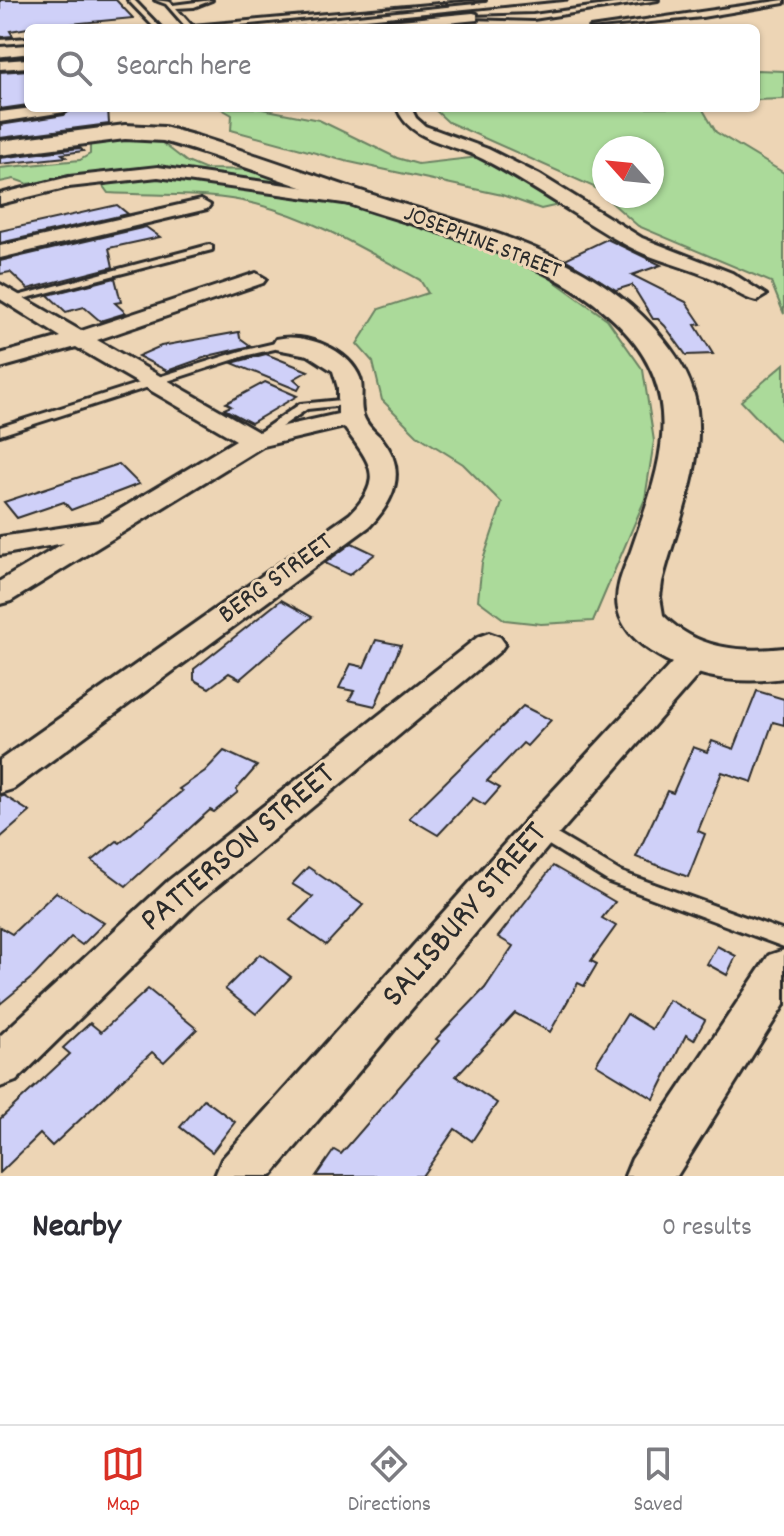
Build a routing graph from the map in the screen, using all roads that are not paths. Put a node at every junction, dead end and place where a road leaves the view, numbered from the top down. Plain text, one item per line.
1 (131, 0) edge
2 (158, 0) edge
3 (209, 0) edge
4 (482, 0) edge
5 (655, 0) edge
6 (784, 1) edge
7 (172, 7) junction
8 (473, 17) joint
9 (526, 18) junction
10 (154, 24) edge
11 (187, 24) edge
12 (233, 24) edge
13 (400, 24) edge
14 (540, 24) edge
15 (627, 24) edge
16 (24, 40) edge
17 (0, 42) edge
18 (24, 63) edge
19 (0, 65) edge
20 (36, 112) edge
21 (406, 112) edge
22 (0, 117) edge
23 (0, 148) edge
24 (0, 199) edge
25 (365, 201) junction
26 (201, 205) dead end
27 (209, 248) dead end
28 (0, 252) edge
29 (256, 279) dead end
30 (7, 294) edge
31 (756, 295) dead end
32 (79, 339) junction
33 (284, 344) joint
34 (0, 361) edge
35 (153, 383) junction
36 (351, 410) junction
37 (0, 431) edge
38 (254, 440) junction
39 (111, 526) junction
40 (0, 546) edge
41 (0, 594) edge
42 (489, 644) dead end
43 (695, 658) junction
44 (784, 663) edge
45 (0, 779) edge
46 (539, 831) junction
47 (784, 939) edge
48 (784, 968) edge
49 (0, 1066) edge
50 (239, 1176) edge
51 (649, 1176) edge

1 - 10 lane
2 - 7 lane
3 - 7 lane
4 - 12 lane
5 - 9 lane
6 - 15 lane
7 - 11 lane
8 - 9 lane
8 - 13 street
9 - 14 lane
16 - 17 lane
18 - 19 street
20 - 22 street
21 - 31 street
23 - 25 street, JOSEPHINE STREET
24 - 25 street
25 - 43 street, JOSEPHINE STREET
26 - 28 street
27 - 30 lane
29 - 32 street
30 - 32 street
32 - 34 street
32 - 35 street
33 - 35 lane
33 - 36 street, BERG STREET
35 - 37 lane
35 - 38 street
36 - 38 street
36 - 45 street, BERG STREET
38 - 39 street
39 - 40 street
39 - 41 street
42 - 49 street, PATTERSON STREET
43 - 44 street, JOSEPHINE STREET
43 - 46 street, SALISBURY STREET
46 - 47 lane
46 - 50 street, SALISBURY STREET
48 - 51 street

